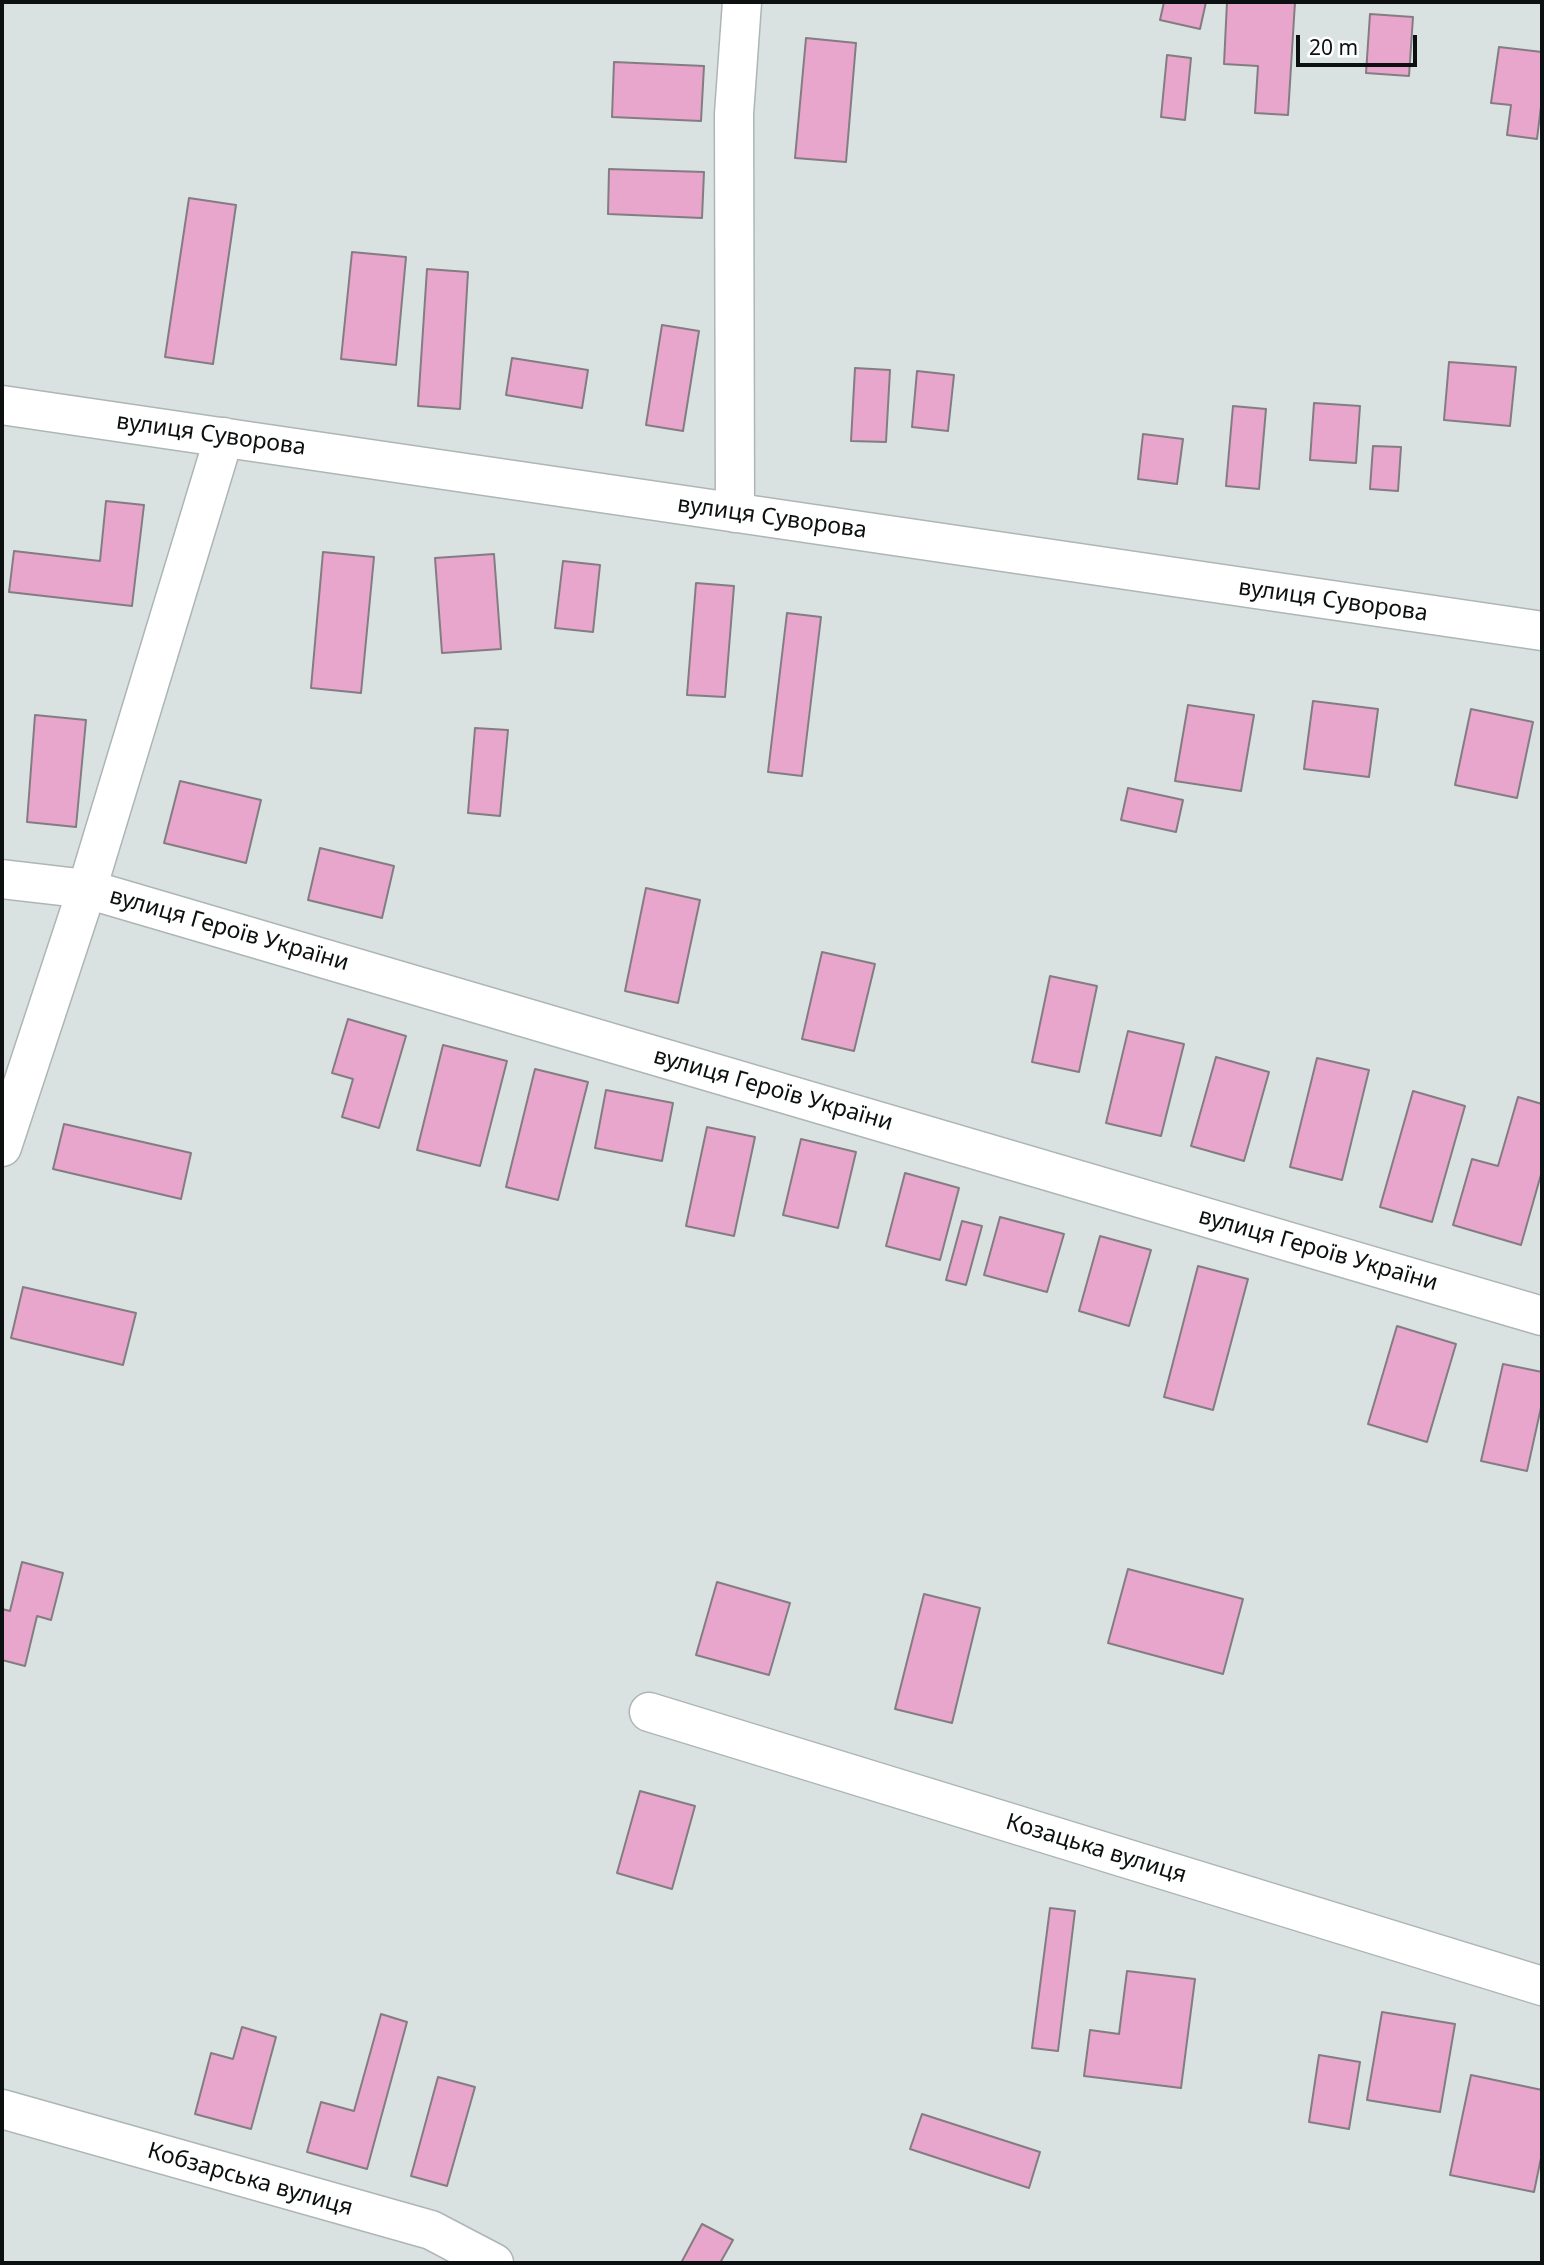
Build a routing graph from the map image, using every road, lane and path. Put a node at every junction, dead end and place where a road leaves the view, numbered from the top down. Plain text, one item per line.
1 (742, 2) edge
2 (2, 405) edge
3 (225, 437) junction
4 (735, 513) junction
5 (1542, 631) edge
6 (2, 879) edge
7 (87, 888) junction
8 (2, 1147) edge
9 (1542, 1316) edge
10 (649, 1712) dead end
11 (1542, 1986) edge
12 (2, 2109) edge
13 (494, 2263) edge

1 - 4 street
2 - 3 street, вулиця Суворова
3 - 4 street, вулиця Суворова
3 - 7 street
4 - 5 street, вулиця Суворова
6 - 7 street, вулиця Героїв України
7 - 8 street
7 - 9 street, вулиця Героїв України
10 - 11 street, Козацька вулиця
12 - 13 street, Кобзарська вулиця

